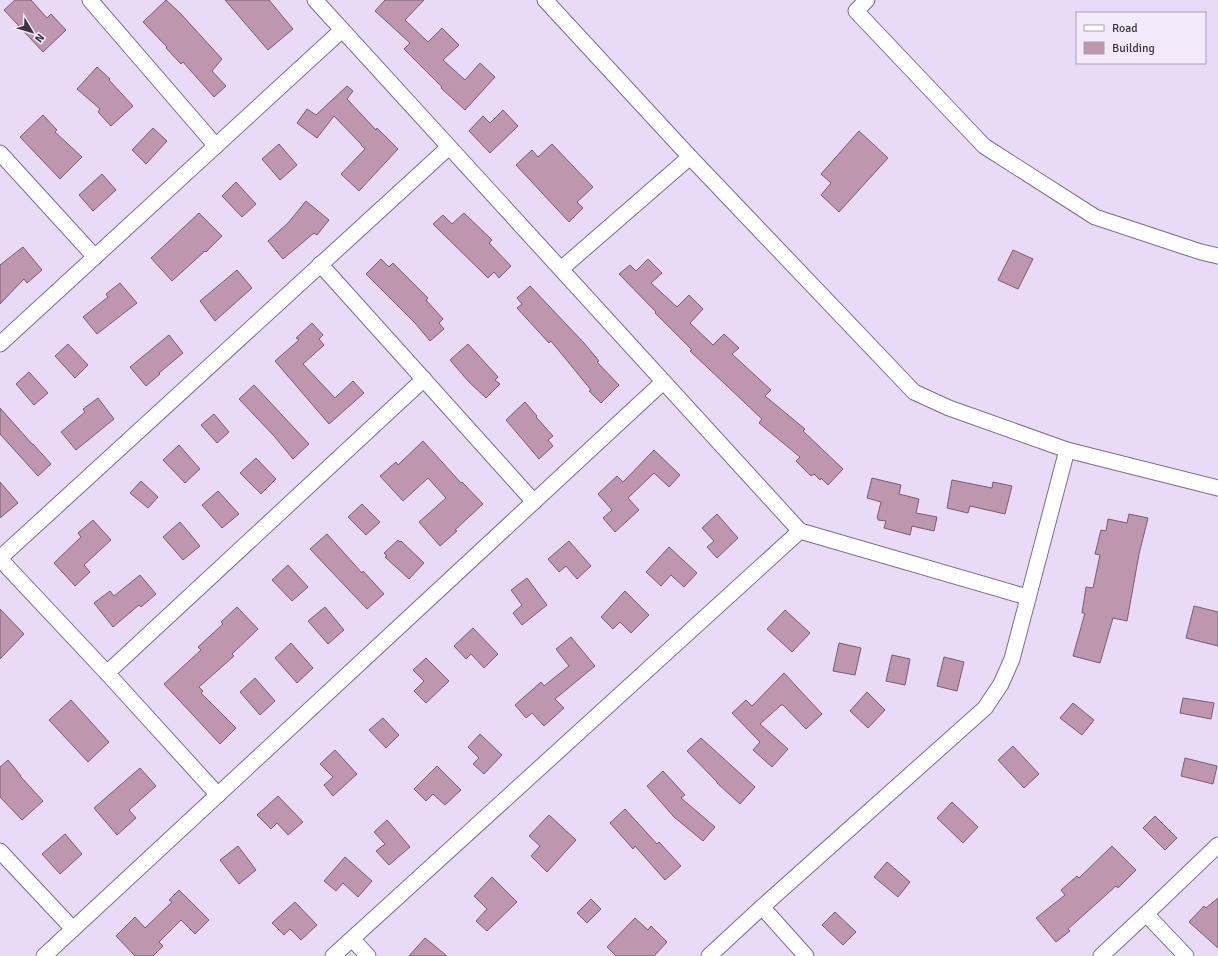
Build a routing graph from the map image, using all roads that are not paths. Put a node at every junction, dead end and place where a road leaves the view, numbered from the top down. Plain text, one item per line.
1 (90, 0) edge
2 (315, 0) edge
3 (545, 0) edge
4 (867, 0) edge
5 (342, 30) junction
6 (216, 146) junction
7 (449, 147) junction
8 (0, 153) edge
9 (690, 157) junction
10 (1218, 256) edge
11 (95, 257) junction
12 (320, 264) junction
13 (561, 269) junction
14 (0, 344) edge
15 (424, 379) junction
16 (663, 382) junction
17 (1067, 450) junction
18 (1218, 488) edge
19 (534, 502) junction
20 (800, 532) junction
21 (0, 558) edge
22 (1028, 597) junction
23 (108, 673) junction
24 (218, 795) junction
25 (1218, 845) edge
26 (0, 851) edge
27 (762, 907) junction
28 (1146, 914) junction
29 (73, 929) junction
30 (352, 939) junction
31 (44, 956) edge
32 (333, 956) edge
33 (368, 956) edge
34 (709, 956) edge
35 (806, 956) edge
36 (1101, 956) edge
37 (1186, 956) edge

1 - 6 street
2 - 5 street
3 - 9 street
4 - 10 street
5 - 6 street
5 - 7 street
6 - 11 street
7 - 12 street
7 - 13 street
8 - 11 street
9 - 13 street
9 - 17 street
11 - 14 street
12 - 15 street
12 - 21 street
13 - 16 street
15 - 19 street
15 - 23 street
16 - 19 street
16 - 20 street
17 - 18 street
17 - 22 street
19 - 24 street
20 - 22 street
20 - 30 street
21 - 23 street
22 - 27 street
23 - 24 street
24 - 29 street
25 - 28 street
26 - 29 street
27 - 34 street
27 - 35 street
28 - 36 street
28 - 37 street
29 - 31 street
30 - 32 street
30 - 33 street

